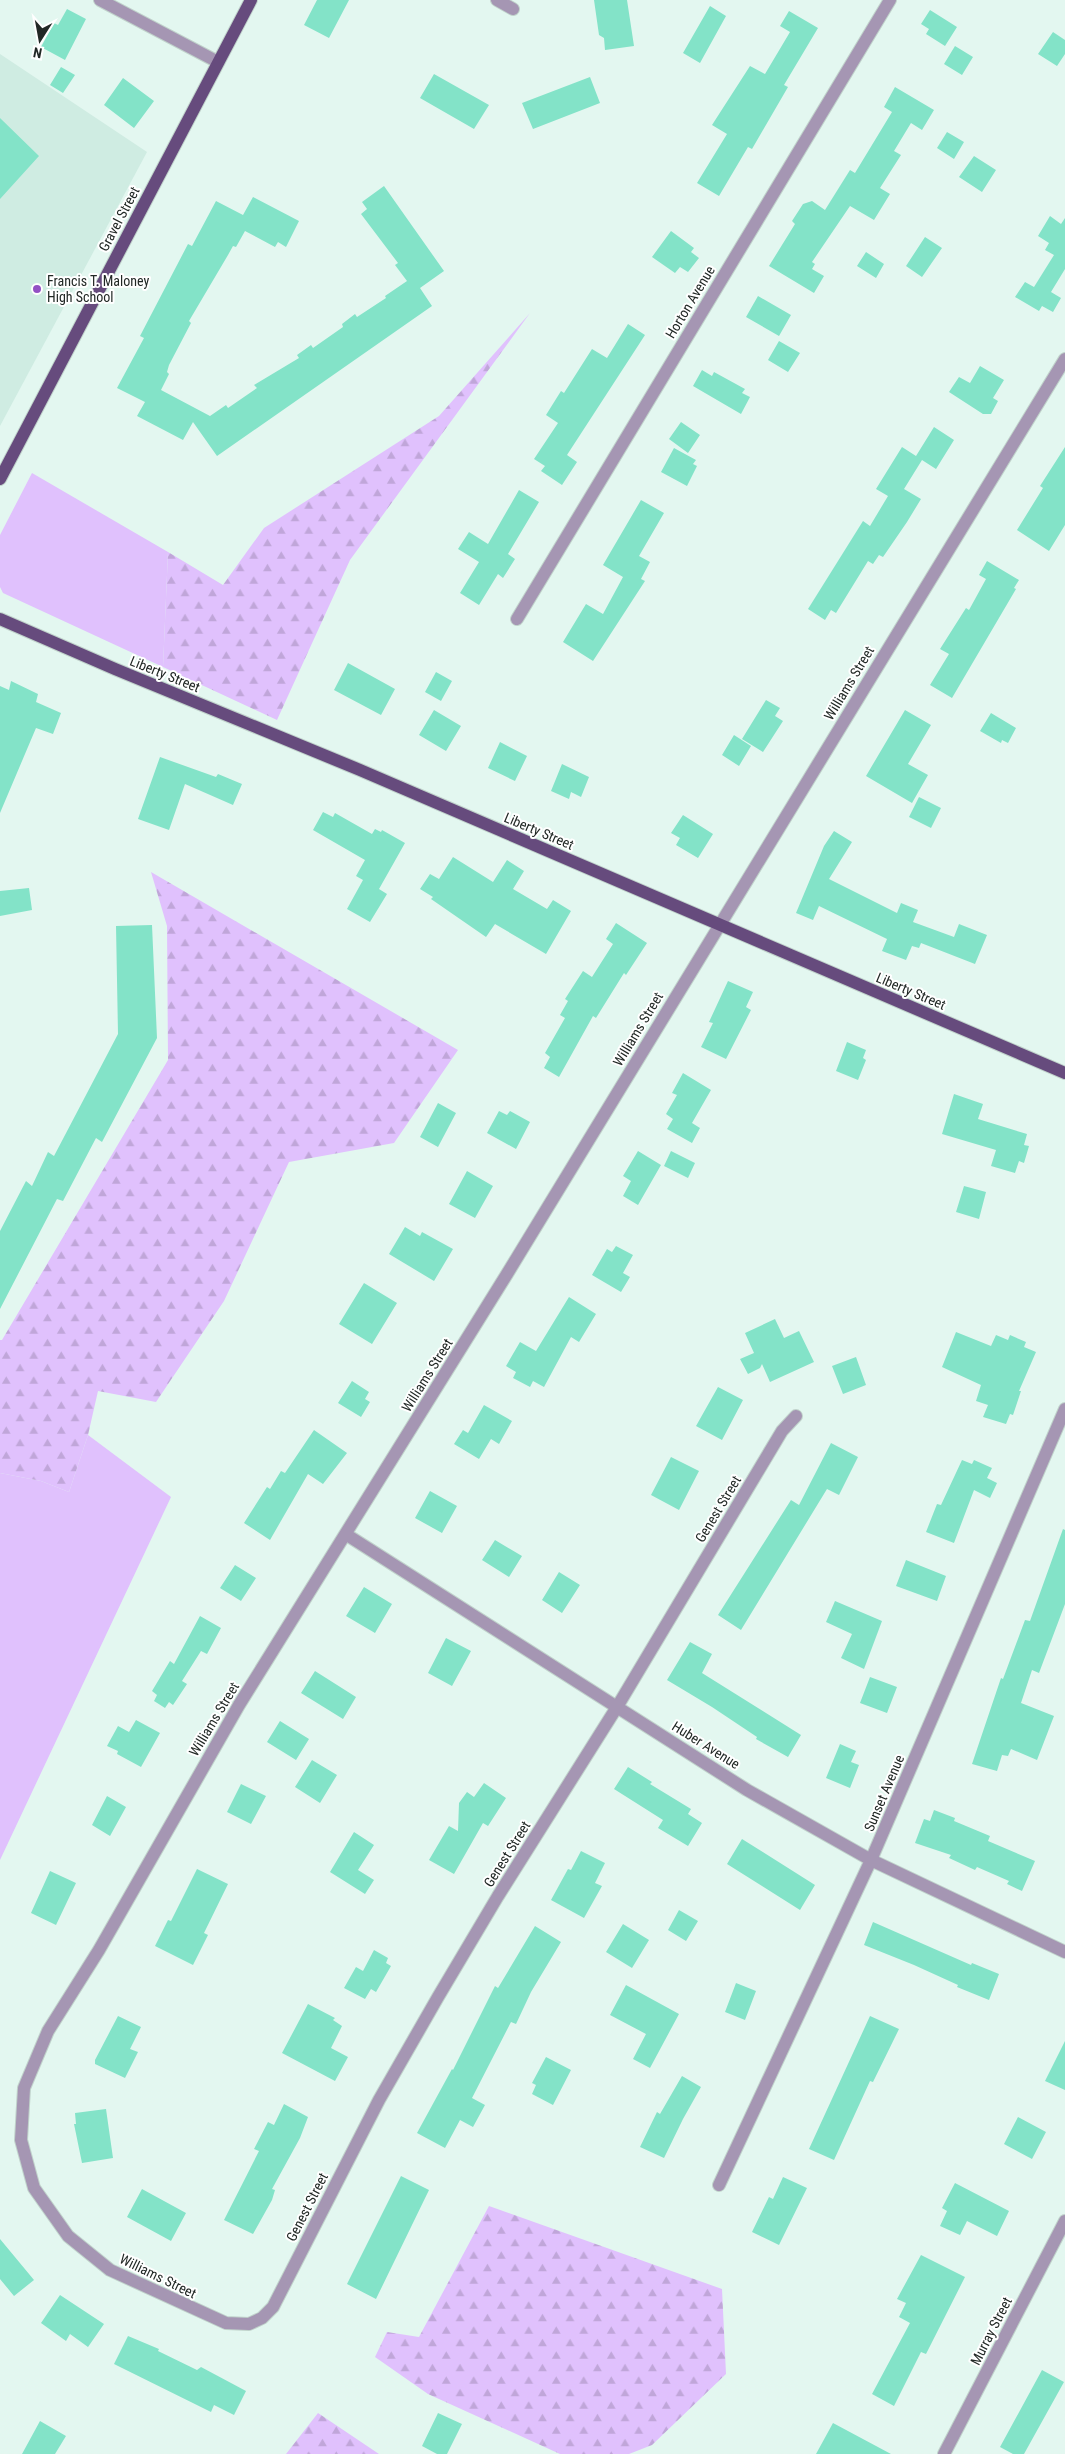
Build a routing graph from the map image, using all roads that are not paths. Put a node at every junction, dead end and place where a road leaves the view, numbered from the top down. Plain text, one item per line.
1 (100, 0) edge
2 (250, 0) edge
3 (496, 0) edge
4 (890, 0) edge
5 (513, 9) dead end
6 (218, 62) junction
7 (1065, 359) edge
8 (0, 479) edge
9 (0, 618) edge
10 (517, 619) dead end
11 (719, 925) junction
12 (1065, 1073) edge
13 (1065, 1409) edge
14 (796, 1416) dead end
15 (346, 1534) junction
16 (617, 1707) junction
17 (872, 1860) junction
18 (1065, 1952) edge
19 (719, 2185) dead end
20 (1065, 2221) edge
21 (262, 2318) joint
22 (944, 2454) edge

1 - 6 street
2 - 6 main road, Gravel Street
3 - 5 street
4 - 10 street, Horton Avenue
6 - 8 main road, Gravel Street
7 - 11 street, Williams Street
9 - 11 main road, Liberty Street
11 - 12 main road, Liberty Street
11 - 15 street, Williams Street
13 - 17 street, Sunset Avenue
14 - 16 street, Genest Street
15 - 16 street, Huber Avenue
15 - 21 street, Williams Street
16 - 17 street, Huber Avenue
16 - 21 street, Genest Street
17 - 18 street, Huber Avenue
17 - 19 street, Sunset Avenue
20 - 22 street, Murray Street

